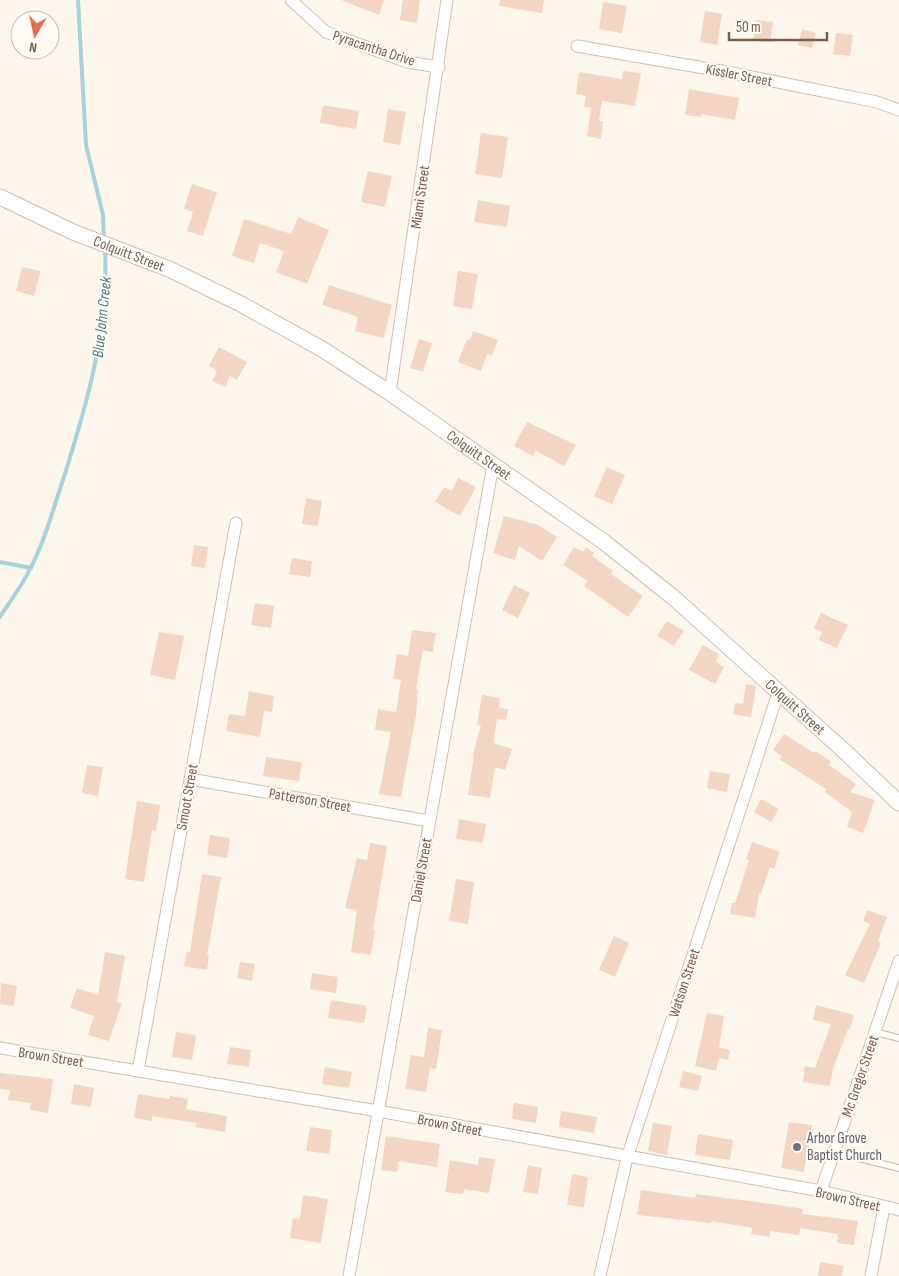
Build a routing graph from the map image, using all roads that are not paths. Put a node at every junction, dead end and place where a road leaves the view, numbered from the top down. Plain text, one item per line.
1 (292, 0) edge
2 (447, 0) edge
3 (577, 46) dead end
4 (439, 66) junction
5 (899, 110) edge
6 (0, 197) edge
7 (390, 393) junction
8 (493, 465) junction
9 (236, 523) dead end
10 (778, 693) junction
11 (190, 779) junction
12 (899, 803) edge
13 (429, 821) junction
14 (899, 961) edge
15 (875, 1032) junction
16 (899, 1038) edge
17 (0, 1048) edge
18 (138, 1071) junction
19 (378, 1111) junction
20 (834, 1152) junction
21 (627, 1158) junction
22 (899, 1168) edge
23 (821, 1191) junction
24 (884, 1207) junction
25 (899, 1210) edge
26 (349, 1276) edge
27 (600, 1276) edge
28 (871, 1276) edge

1 - 4 street, Pyracantha Drive
2 - 4 street, Miami Street
3 - 5 street, Kissler Street
4 - 7 street, Miami Street
6 - 7 street, Colquitt Street
7 - 8 street, Colquitt Street
8 - 10 street, Colquitt Street
8 - 13 street, Daniel Street
9 - 11 street, Smoot Street
10 - 12 street, Colquitt Street
10 - 21 street, Watson Street
11 - 13 street, Patterson Street
11 - 18 street, Smoot Street
13 - 19 street, Daniel Street
14 - 15 street, Mc Gregor Street
15 - 16 lane
15 - 20 street, Mc Gregor Street
17 - 18 street, Brown Street
18 - 19 street, Brown Street
19 - 21 street, Brown Street
19 - 26 street, Daniel Street
20 - 22 lane
20 - 23 street, Mc Gregor Street
21 - 23 street, Brown Street
21 - 27 street, Watson Street
23 - 24 street, Brown Street
24 - 25 street, Brown Street
24 - 28 street

